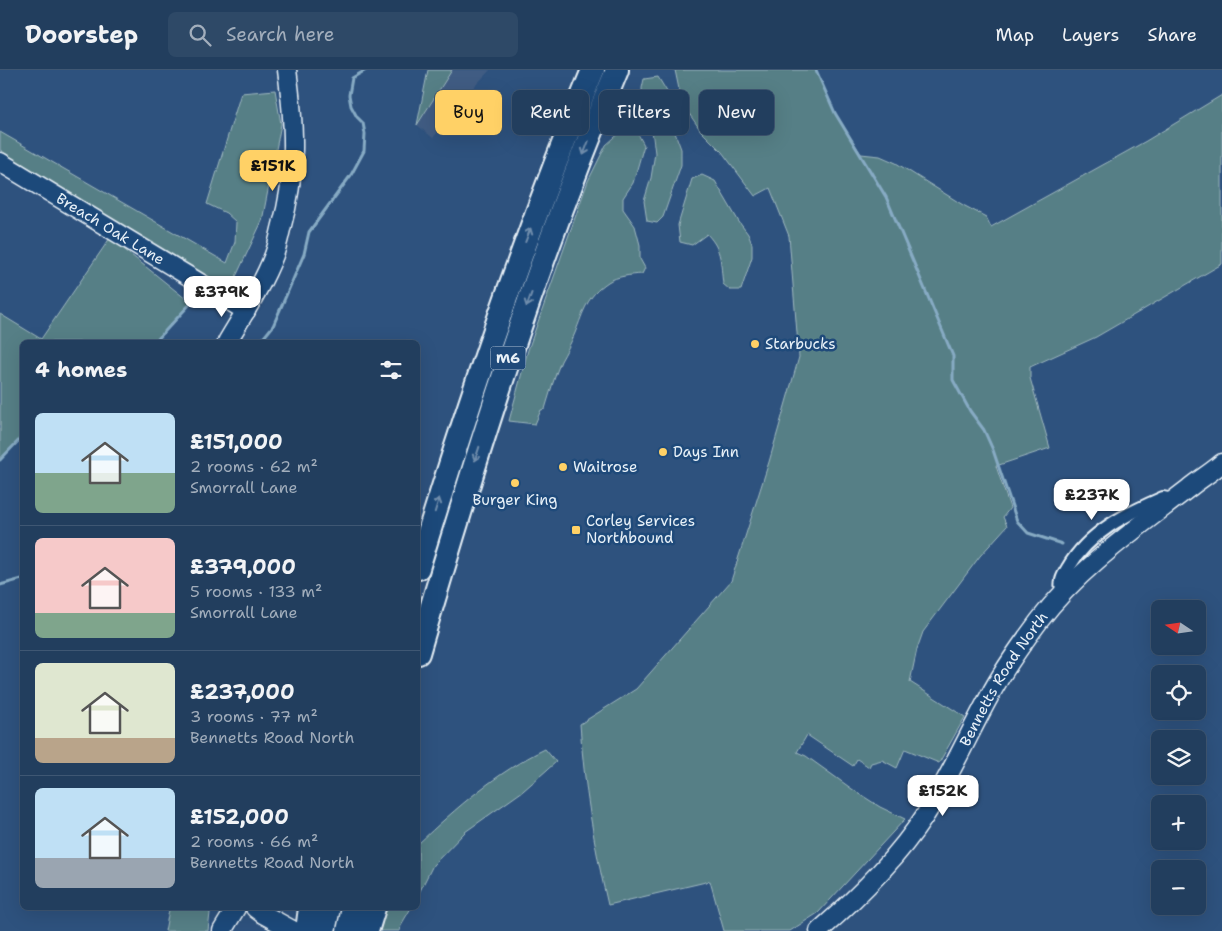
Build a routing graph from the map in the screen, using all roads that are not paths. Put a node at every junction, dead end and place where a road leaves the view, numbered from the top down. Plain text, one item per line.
1 (287, 70) edge
2 (592, 70) edge
3 (617, 70) edge
4 (0, 162) edge
5 (246, 311) junction
6 (228, 340) edge
7 (1222, 463) edge
8 (420, 561) edge
9 (420, 645) edge
10 (235, 910) edge
11 (258, 910) edge
12 (310, 910) edge
13 (329, 910) edge
14 (353, 910) edge
15 (373, 910) edge
16 (290, 929) edge
17 (222, 931) edge
18 (307, 931) edge
19 (324, 931) edge
20 (348, 931) edge
21 (367, 931) edge
22 (819, 931) edge

1 - 5 street
8 -> 2 highway, M6
3 -> 9 highway, M6
4 - 5 street, Breach Oak Lane
5 - 6 street
7 - 22 street, Bennetts Road North
10 - 17 street
11 - 16 street
12 - 18 highway
13 - 19 highway
14 - 20 highway
15 - 21 highway

